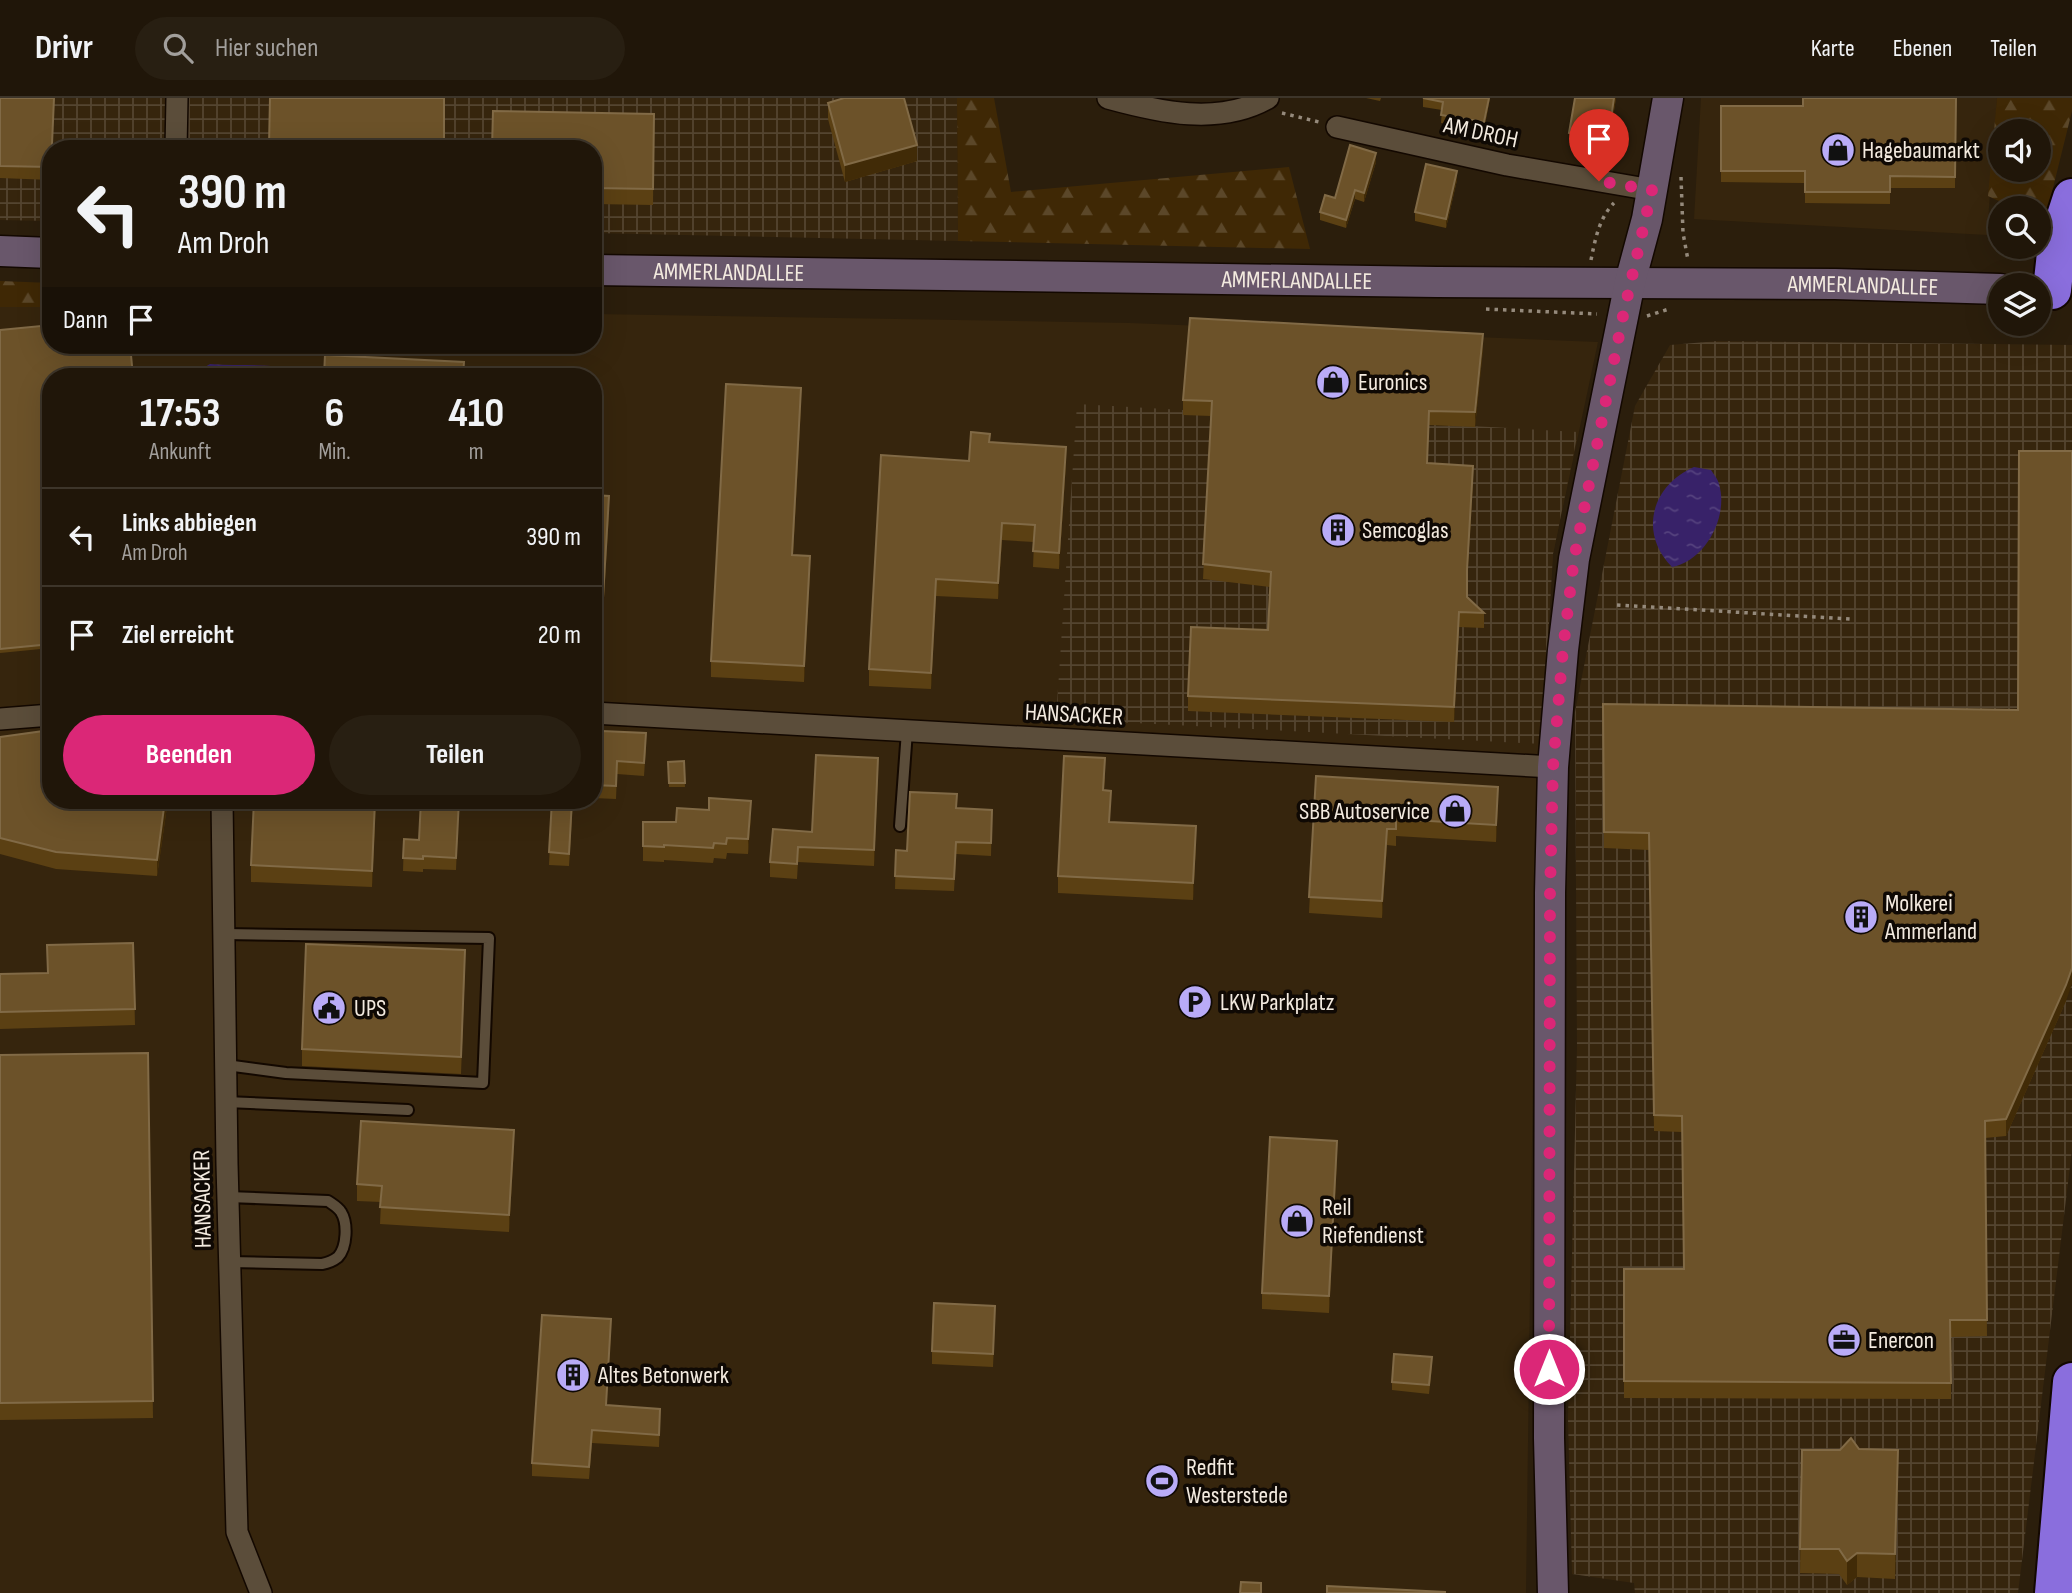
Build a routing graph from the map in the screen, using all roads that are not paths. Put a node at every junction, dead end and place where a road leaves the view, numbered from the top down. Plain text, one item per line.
1 (177, 98) edge
2 (1108, 98) edge
3 (1668, 98) edge
4 (1267, 99) edge
5 (1337, 127) road end
6 (176, 140) edge
7 (1642, 188) junction
8 (2072, 198) edge
9 (0, 251) edge
10 (42, 253) edge
11 (602, 270) edge
12 (1630, 282) junction
13 (1988, 289) edge
14 (2054, 290) edge
15 (602, 714) edge
16 (42, 716) edge
17 (0, 719) edge
18 (907, 731) junction
19 (1553, 767) junction
20 (222, 809) edge
21 (900, 827) dead end
22 (224, 934) junction
23 (226, 1065) junction
24 (226, 1102) junction
25 (408, 1110) dead end
26 (228, 1197) junction
27 (229, 1262) junction
28 (2072, 1382) edge
29 (261, 1593) edge
30 (1553, 1593) edge
31 (2054, 1593) edge

1 - 6 street
2 - 4 street
3 - 7 street
5 - 7 street, AM DROH
7 - 12 street
8 - 14 highway
9 - 10 street
11 - 12 street, AMMERLANDALLEE
12 - 13 street, AMMERLANDALLEE
12 - 19 street
15 - 18 street, HANSACKER
16 - 17 street
18 - 19 street, HANSACKER
18 - 21 lane
19 - 30 street
20 - 22 street, HANSACKER
22 - 23 street, HANSACKER
22 - 23 lane
23 - 24 street, HANSACKER
24 - 25 lane
24 - 26 street, HANSACKER
26 - 27 street, HANSACKER
26 - 27 lane
27 - 29 street, HANSACKER
28 - 31 highway

